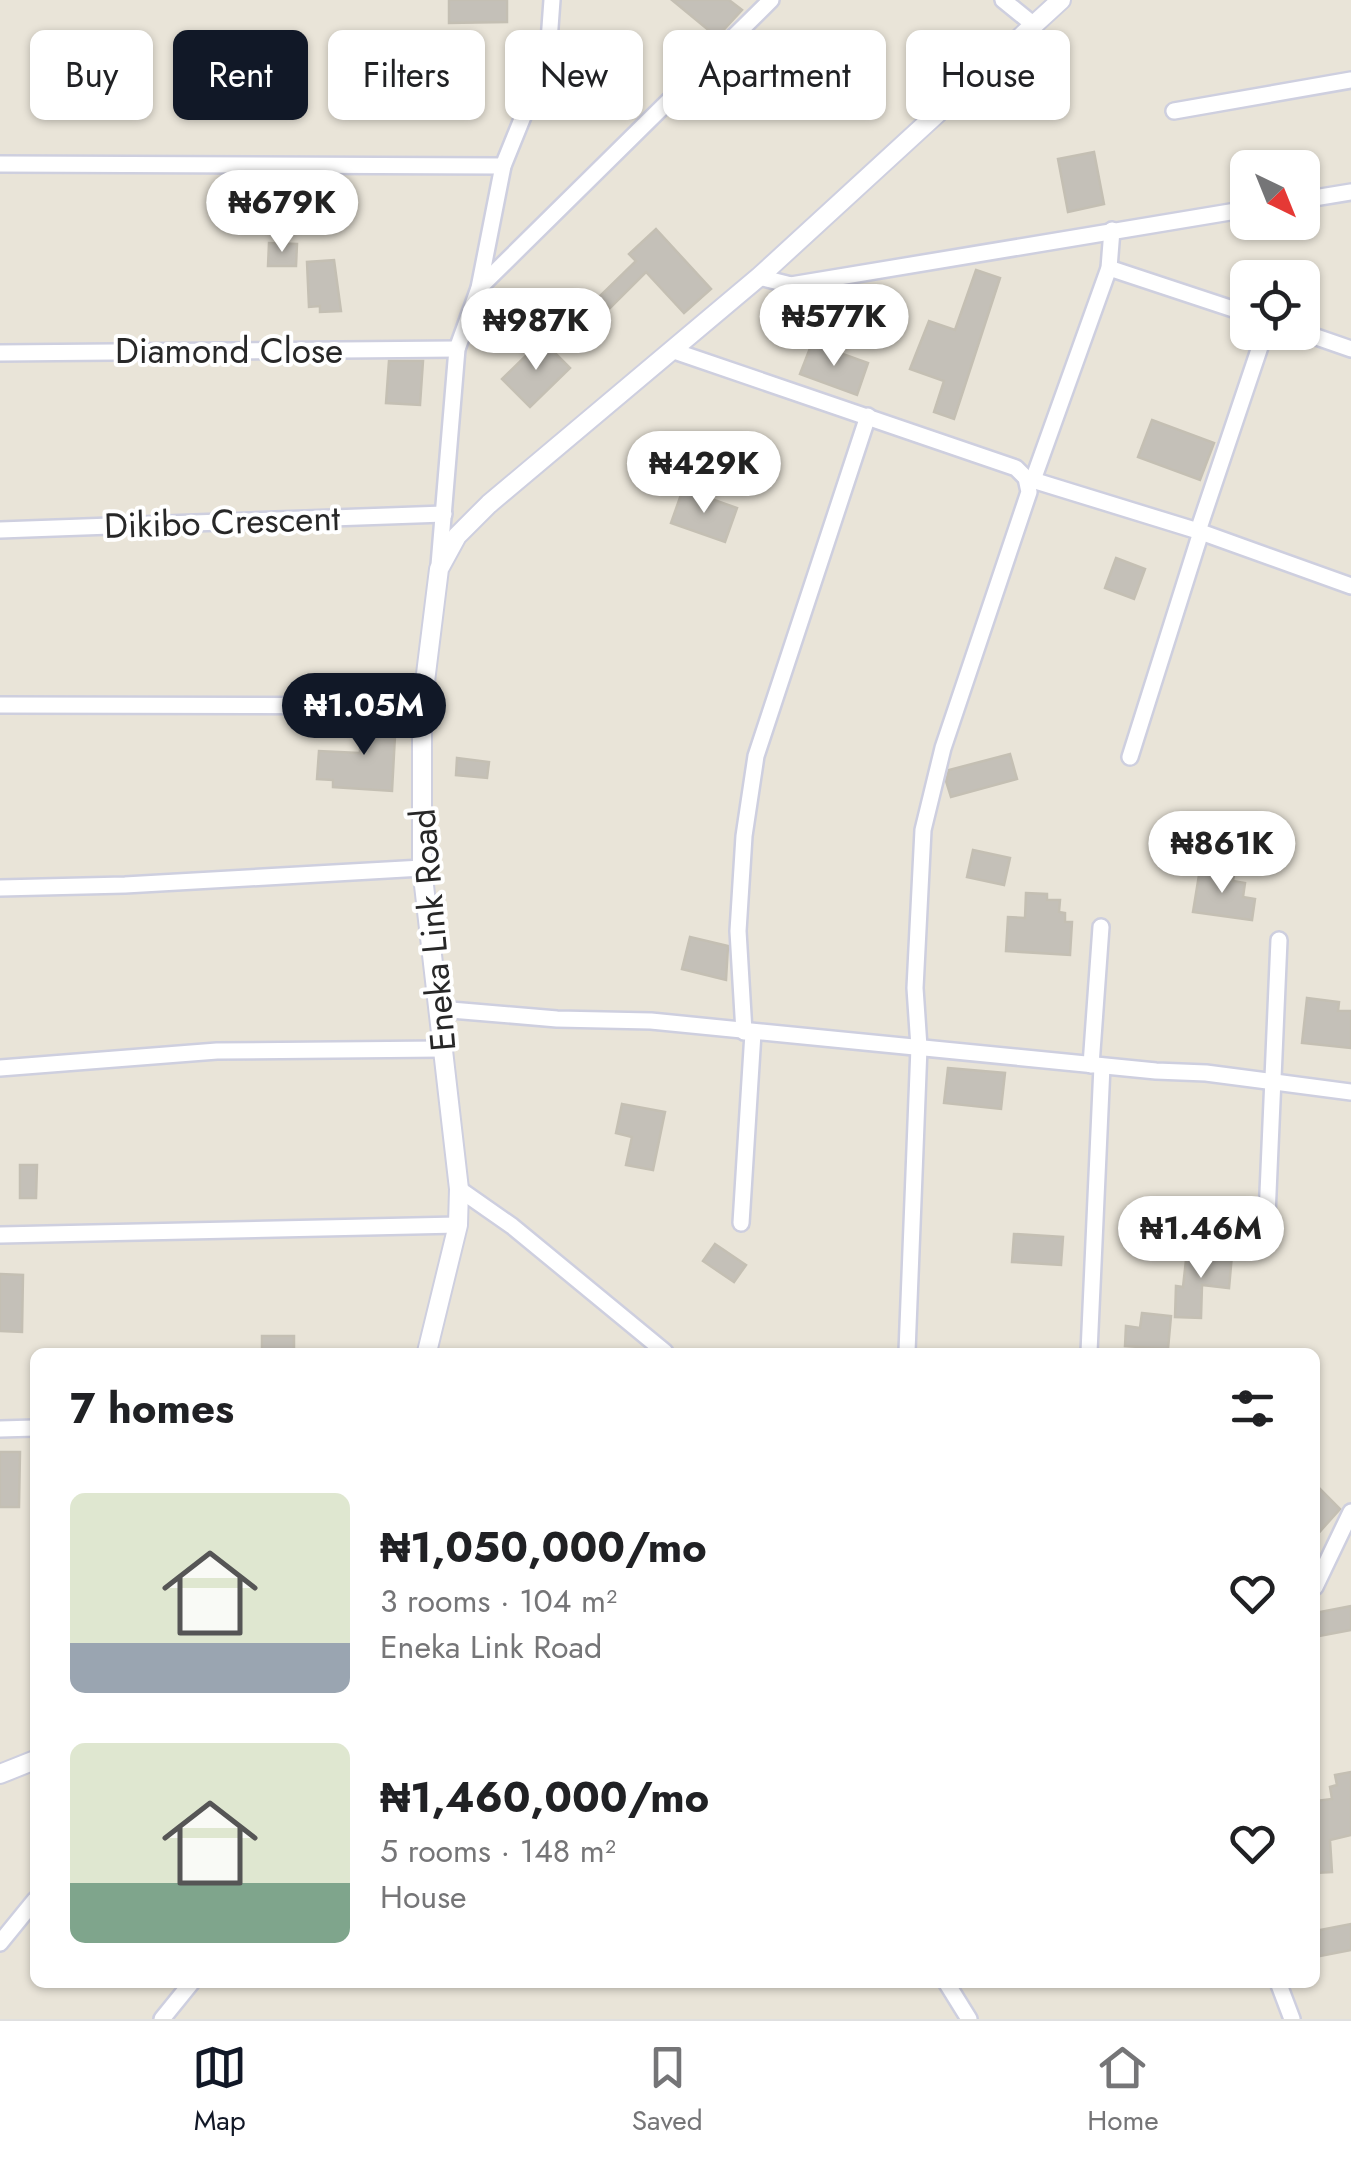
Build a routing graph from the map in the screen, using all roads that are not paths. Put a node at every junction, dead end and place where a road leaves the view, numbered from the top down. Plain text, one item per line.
1 (552, 0) edge
2 (771, 0) edge
3 (1003, 0) edge
4 (1061, 0) edge
5 (1034, 26) junction
6 (1351, 80) edge
7 (1174, 111) dead end
8 (0, 164) edge
9 (504, 166) junction
10 (1351, 192) edge
11 (1320, 197) edge
12 (1230, 213) edge
13 (1112, 230) junction
14 (1109, 268) junction
15 (758, 277) junction
16 (479, 288) junction
17 (1230, 308) edge
18 (1320, 338) edge
19 (1351, 349) edge
20 (457, 350) junction
21 (1260, 350) edge
22 (674, 351) junction
23 (0, 353) edge
24 (868, 416) junction
25 (1030, 479) junction
26 (444, 514) junction
27 (0, 530) edge
28 (1200, 531) junction
29 (439, 569) junction
30 (1351, 586) edge
31 (0, 705) edge
32 (422, 706) junction
33 (1130, 757) dead end
34 (422, 868) junction
35 (0, 888) edge
36 (1101, 927) dead end
37 (1279, 940) dead end
38 (438, 1009) junction
39 (748, 1033) junction
40 (920, 1047) junction
41 (442, 1049) junction
42 (1096, 1065) junction
43 (0, 1068) edge
44 (1273, 1081) junction
45 (1351, 1092) edge
46 (459, 1189) junction
47 (741, 1223) dead end
48 (458, 1226) junction
49 (0, 1236) edge
50 (1266, 1239) dead end
51 (428, 1348) edge
52 (660, 1348) edge
53 (907, 1348) edge
54 (1089, 1348) edge
55 (30, 1428) edge
56 (0, 1429) edge
57 (1351, 1512) edge
58 (1320, 1577) edge
59 (30, 1762) edge
60 (0, 1774) edge
61 (30, 1906) edge
62 (0, 1942) edge
63 (187, 1988) edge
64 (950, 1988) edge
65 (1280, 1988) edge
66 (162, 2019) edge
67 (969, 2019) edge
68 (1292, 2019) edge

1 - 9 street
2 - 16 street
3 - 5 street
4 - 5 street, Eneka Link Road
5 - 15 street, Eneka Link Road
6 - 7 street
8 - 9 street
9 - 16 street
10 - 11 street
12 - 13 street
13 - 14 street
13 - 15 street
14 - 17 street
14 - 25 street
15 - 22 street, Eneka Link Road
16 - 20 street
18 - 19 street
20 - 23 street, Diamond Close
20 - 26 street
21 - 28 street
22 - 24 street
22 - 29 street, Eneka Link Road
24 - 25 street
24 - 39 street
25 - 28 street
25 - 40 street
26 - 27 street, Dikibo Crescent
26 - 29 street
28 - 30 street
28 - 33 street
29 - 32 street, Eneka Link Road
31 - 32 street
32 - 34 street, Eneka Link Road
34 - 35 street
34 - 38 street, Eneka Link Road
36 - 42 street
37 - 44 street
38 - 39 street
38 - 41 street, Eneka Link Road
39 - 40 street
39 - 47 street
40 - 42 street
40 - 53 street
41 - 43 street
41 - 46 street, Eneka Link Road
42 - 44 street
42 - 54 street
44 - 45 street
44 - 50 street
46 - 48 street, Eneka Link Road
46 - 52 street
48 - 49 street
48 - 51 street, Eneka Link Road
55 - 56 street
57 - 58 street
59 - 60 street
61 - 62 street
63 - 66 street
64 - 67 street
65 - 68 street

